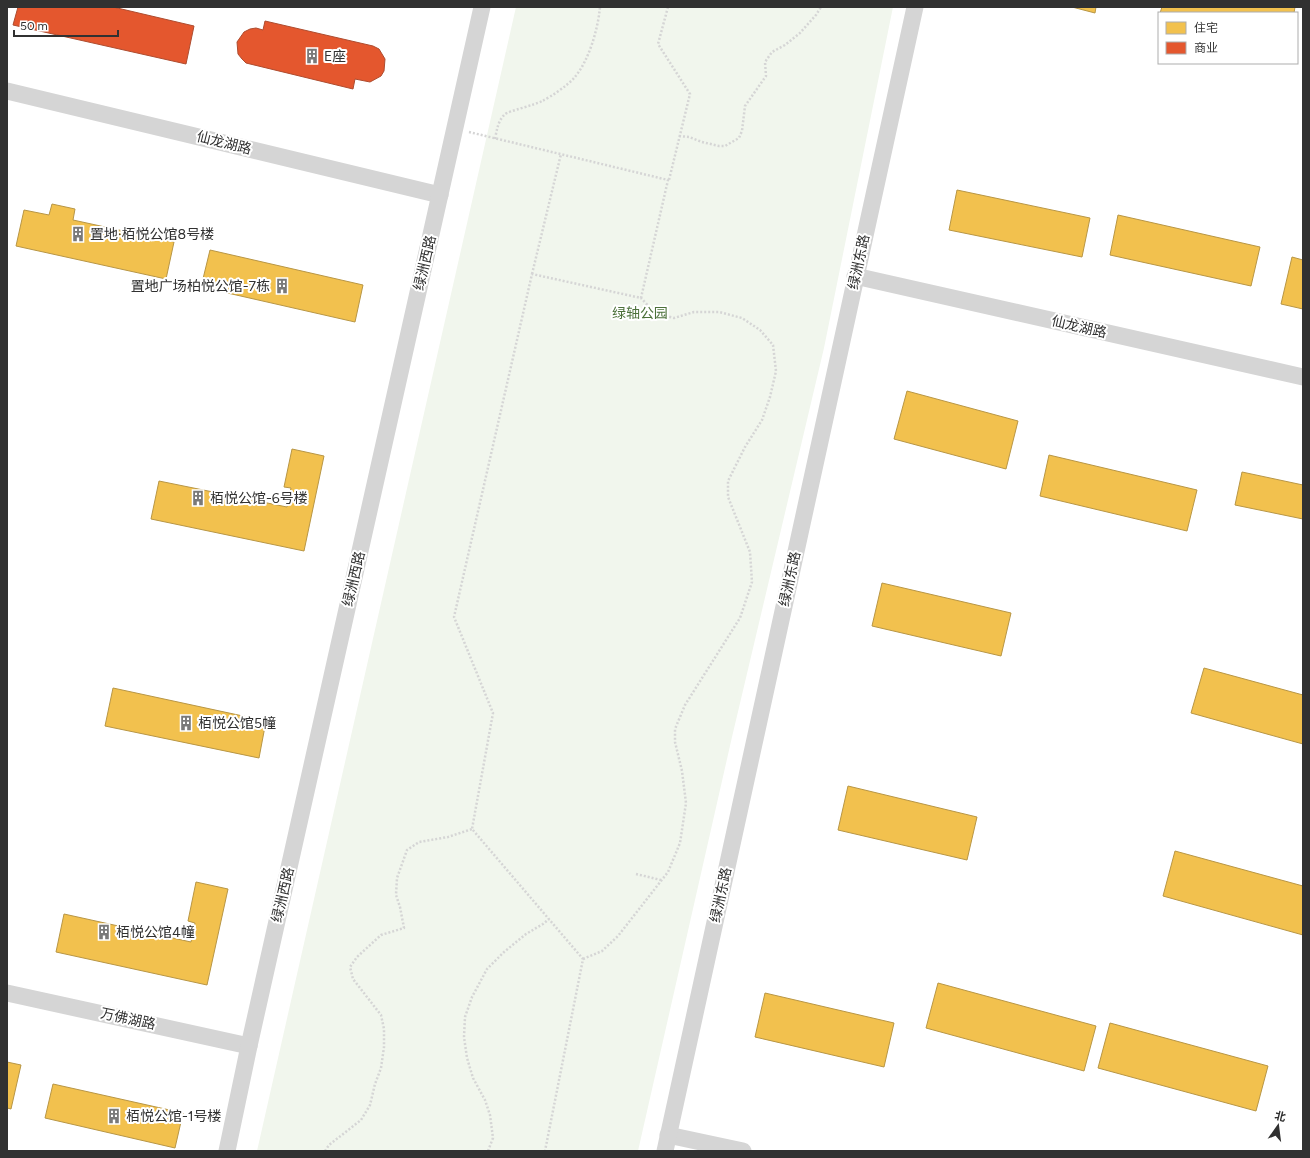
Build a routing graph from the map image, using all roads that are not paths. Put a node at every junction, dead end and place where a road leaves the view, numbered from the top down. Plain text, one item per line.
1 (482, 7) edge
2 (915, 7) edge
3 (7, 91) edge
4 (440, 196) junction
5 (856, 276) junction
6 (1303, 377) edge
7 (7, 993) edge
8 (249, 1046) junction
9 (667, 1143) edge
10 (227, 1151) edge
11 (743, 1151) edge

1 - 4 street, 绿洲西路
2 - 5 street, 绿洲东路
3 - 4 street, 仙龙湖路
4 - 8 street, 绿洲西路
5 - 6 street, 仙龙湖路
5 - 9 street, 绿洲东路
7 - 8 street, 万佛湖路
8 - 10 street, 绿洲西路
9 - 11 street

